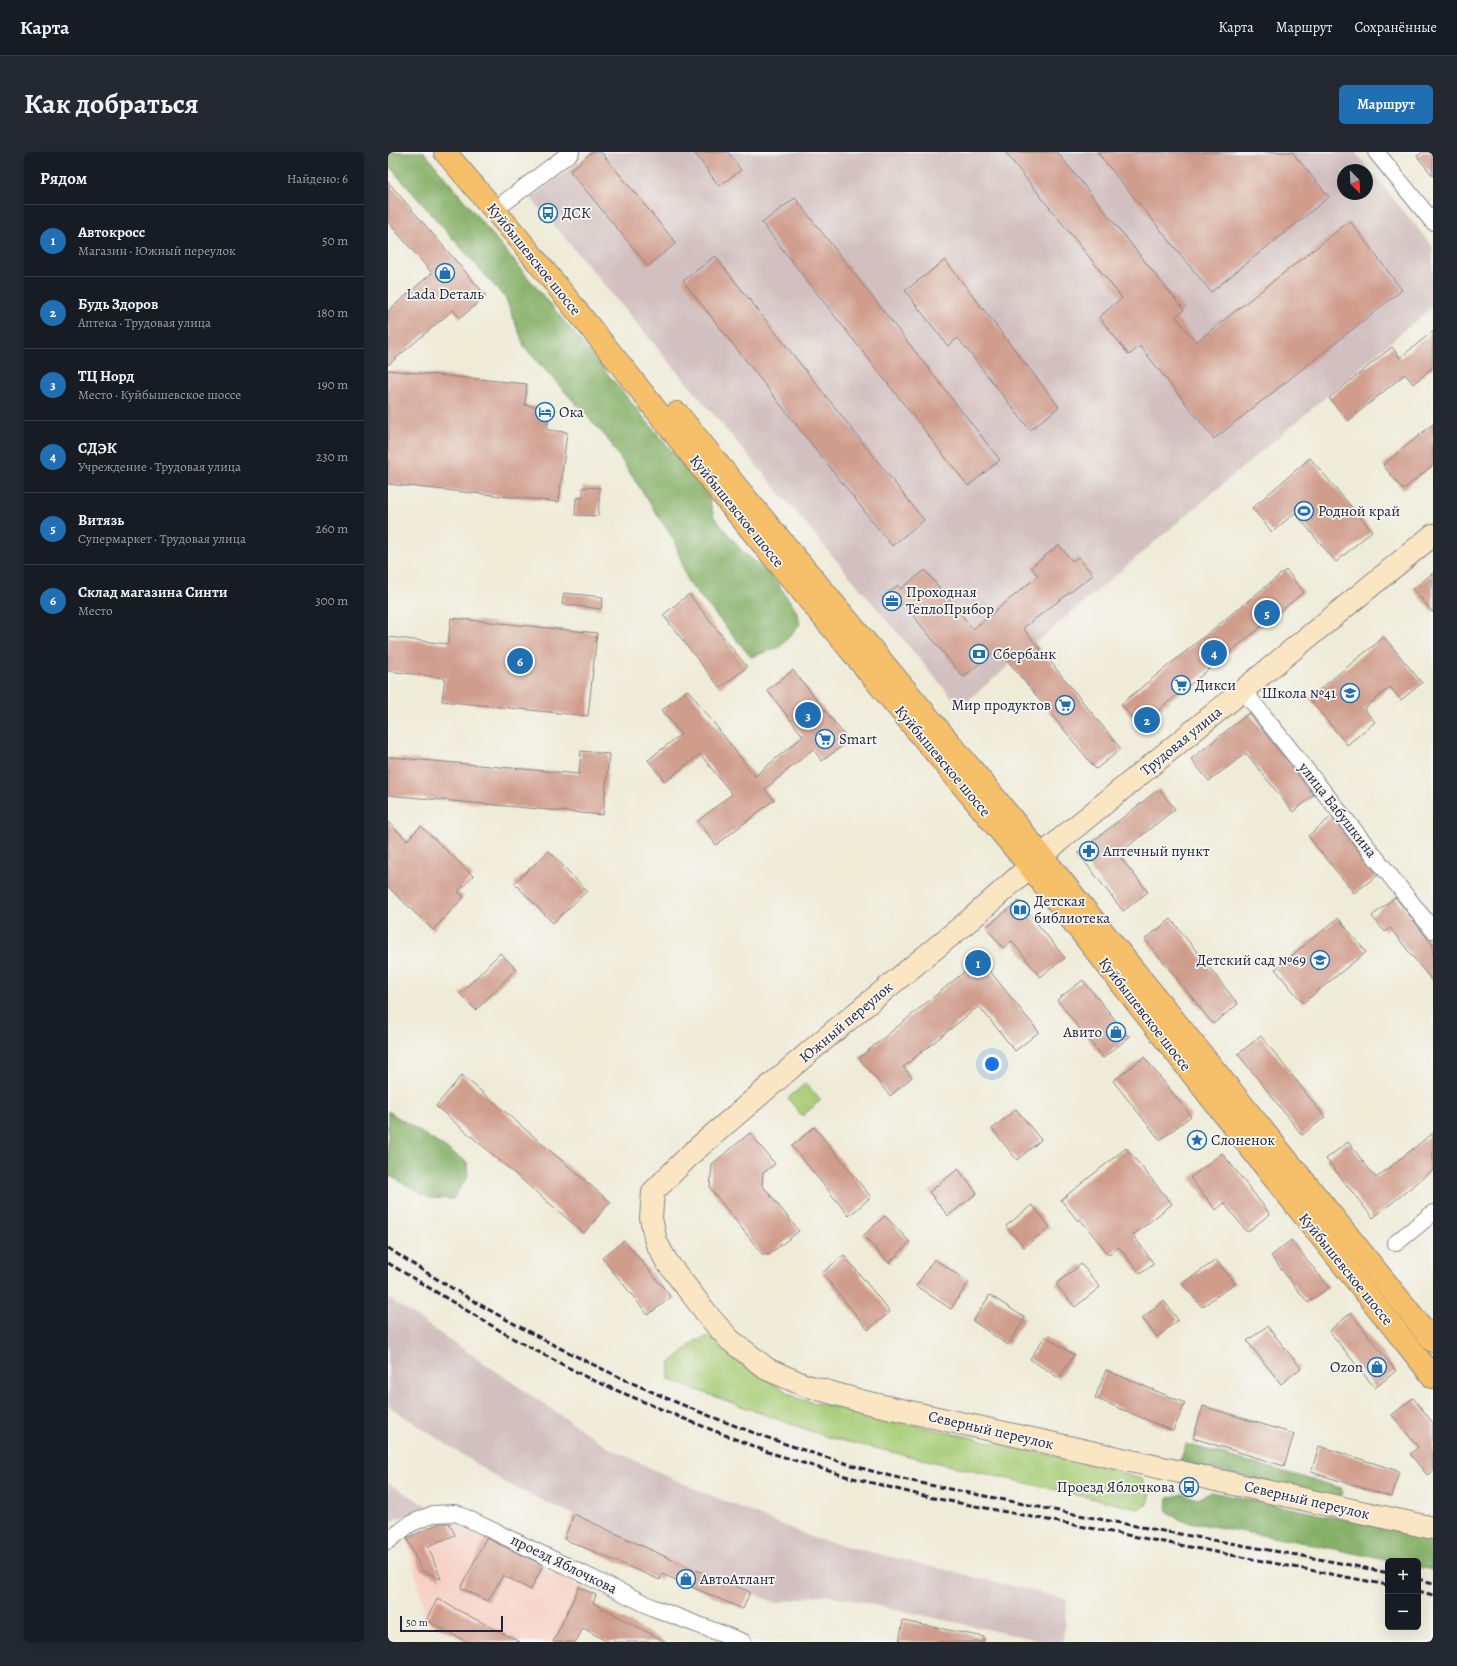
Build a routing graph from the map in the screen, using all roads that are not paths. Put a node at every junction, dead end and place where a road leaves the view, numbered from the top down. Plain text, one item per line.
1 (445, 152) edge
2 (463, 152) edge
3 (571, 152) edge
4 (1380, 153) edge
5 (506, 202) junction
6 (1433, 222) edge
7 (1433, 535) edge
8 (1243, 690) junction
9 (1036, 862) junction
10 (1433, 930) edge
11 (653, 1192) joint
12 (1433, 1213) edge
13 (1396, 1243) dead end
14 (1383, 1278) junction
15 (1433, 1332) edge
16 (1433, 1341) edge
17 (1433, 1377) edge
18 (1433, 1528) edge
19 (388, 1541) edge
20 (743, 1642) edge

1 - 9 main road, Куйбышевское шоссе
2 - 5 main road, Куйбышевское шоссе
3 - 5 street
4 - 6 street
5 - 9 main road, Куйбышевское шоссе
7 - 8 main road, Трудовая улица
8 - 9 main road, Трудовая улица
8 - 10 street, улица Бабушкина
9 - 11 main road, Южный переулок
9 - 14 main road, Куйбышевское шоссе
9 - 17 main road, Куйбышевское шоссе
11 - 18 main road, Северный переулок
12 - 13 street
14 - 15 main road, Куйбышевское шоссе
14 - 16 main road, Куйбышевское шоссе
19 - 20 street, проезд Яблочкова

